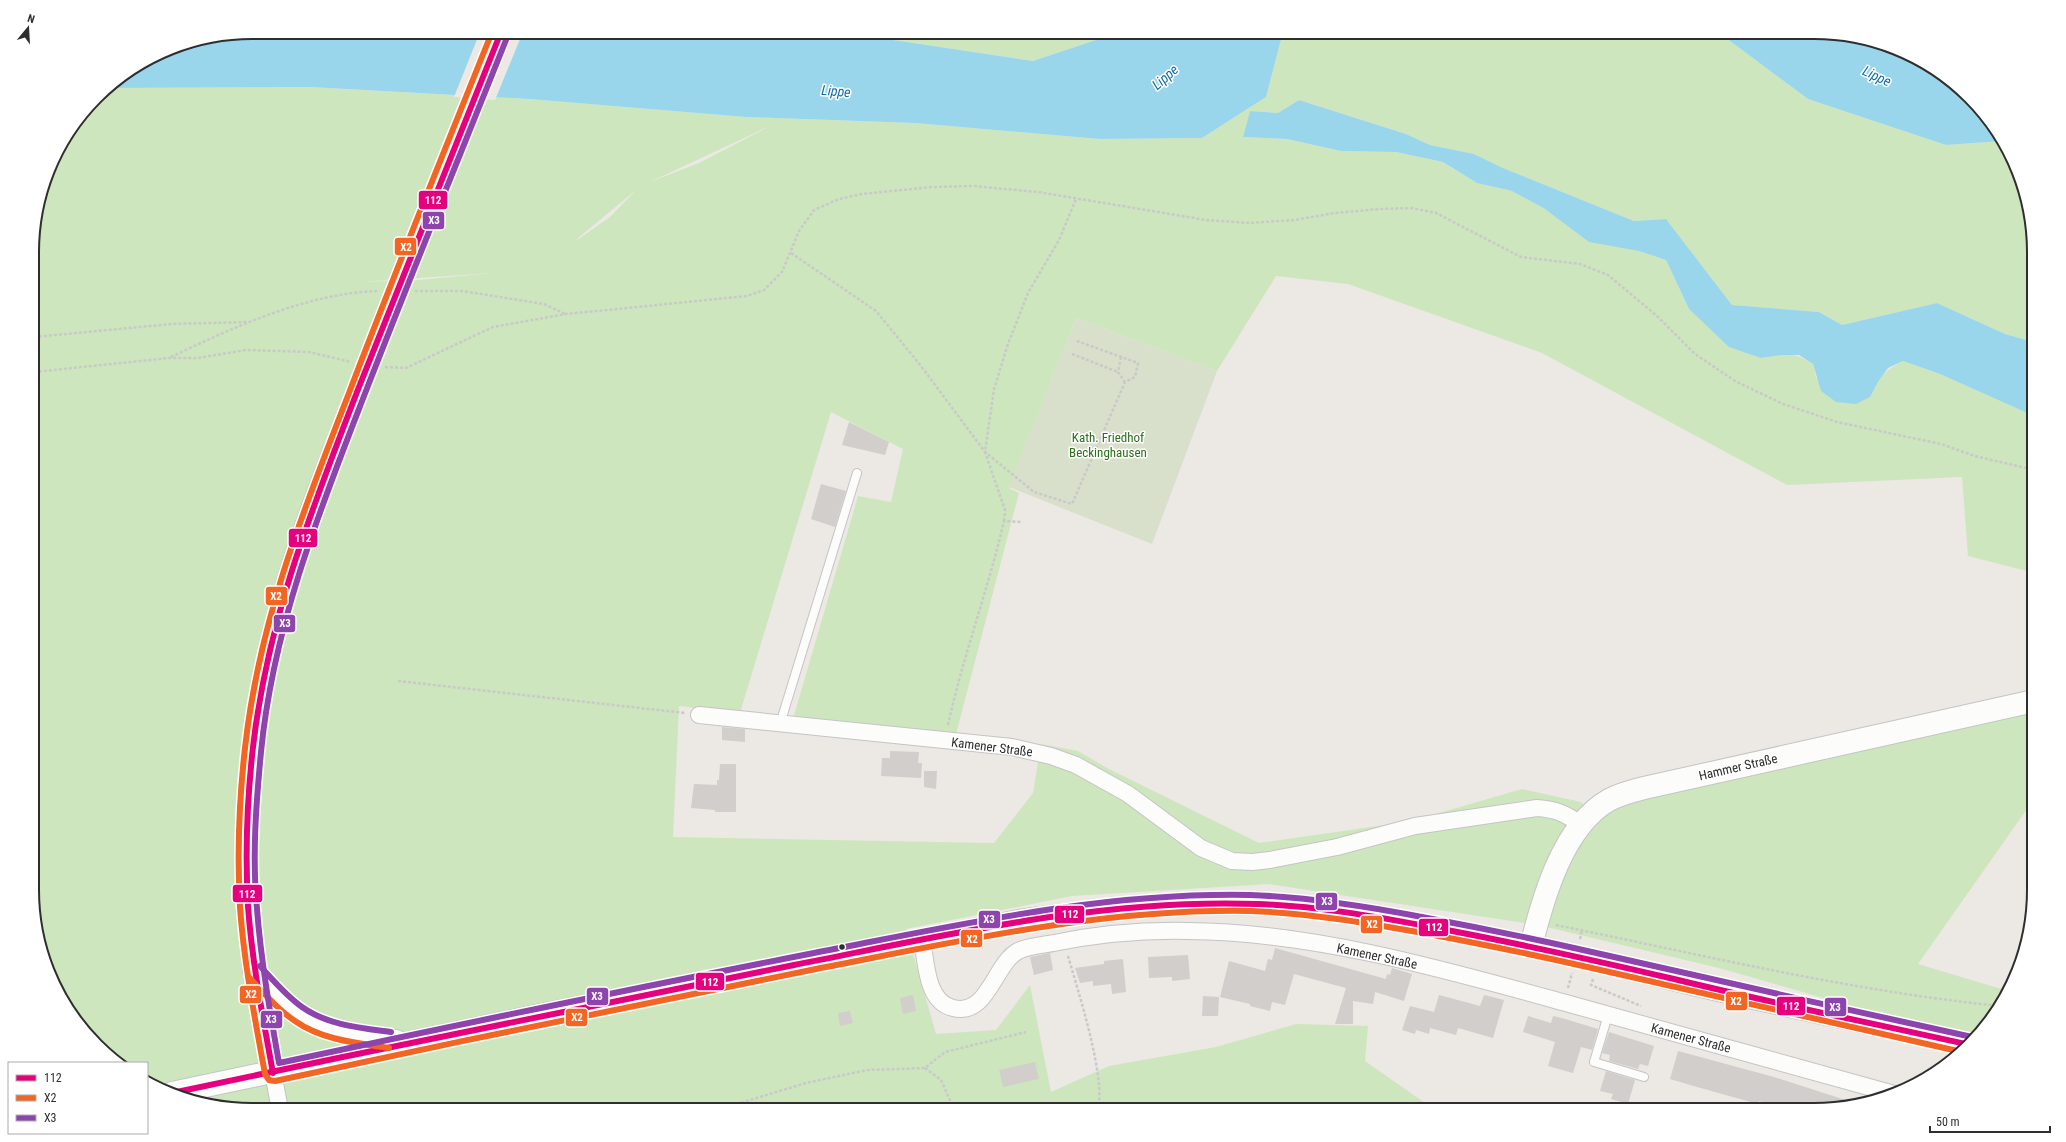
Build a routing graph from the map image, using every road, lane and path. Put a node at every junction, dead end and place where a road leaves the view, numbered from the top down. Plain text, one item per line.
1 (498, 39) edge
2 (1076, 199) junction
3 (791, 253) junction
4 (384, 291) dead end
5 (413, 291) dead end
6 (566, 314) junction
7 (250, 322) junction
8 (39, 337) edge
9 (1077, 342) dead end
10 (1072, 354) dead end
11 (169, 358) junction
12 (1121, 358) junction
13 (368, 366) junction
14 (39, 371) edge
15 (1118, 372) junction
16 (1125, 382) junction
17 (985, 452) junction
18 (2027, 468) edge
19 (857, 473) dead end
20 (1004, 520) junction
21 (1022, 522) dead end
22 (398, 681) dead end
23 (2027, 703) edge
24 (699, 715) joint
25 (780, 724) junction
26 (944, 741) junction
27 (1581, 825) junction
28 (1538, 921) junction
29 (922, 939) junction
30 (1063, 941) junction
31 (1531, 946) junction
32 (254, 971) junction
33 (1593, 977) dead end
34 (1993, 1005) edge
35 (1647, 1008) dead end
36 (1608, 1015) junction
37 (1026, 1032) dead end
38 (407, 1043) junction
39 (1962, 1043) edge
40 (925, 1068) junction
41 (273, 1073) junction
42 (1644, 1077) dead end
43 (181, 1091) edge
44 (1885, 1091) edge
45 (279, 1103) edge
46 (740, 1103) edge
47 (951, 1103) edge
48 (1098, 1103) edge

1 - 13 street, bridge
2 - 3 path
2 - 17 path
2 - 18 path
3 - 6 path
3 - 17 path
4 - 7 path
5 - 6 path
6 - 13 path
7 - 8 path
7 - 11 path
9 - 12 path
10 - 15 path
11 - 13 path
11 - 14 path
12 - 15 path
12 - 16 path
13 - 32 street
15 - 16 path
16 - 17 path
17 - 20 path
19 - 25 lane
20 - 21 path
20 - 26 path
22 - 24 path
23 - 27 main road, Hammer Straße
24 - 25 street, Kamener Straße
25 - 26 street, Kamener Straße
26 - 27 street, Kamener Straße
27 - 28 main road, Hammer Straße
28 - 31 main road, Hammer Straße
28 - 34 path
29 - 30 street, Kamener Straße
29 - 31 main road
29 - 38 main road
30 - 36 street, Kamener Straße
30 - 48 path
31 - 39 main road
32 - 38 main road
32 - 41 street
33 - 35 path
36 - 42 lane
36 - 44 street, Kamener Straße
37 - 40 path
38 - 41 main road
40 - 46 path
40 - 47 path
41 - 43 main road
41 - 45 street

